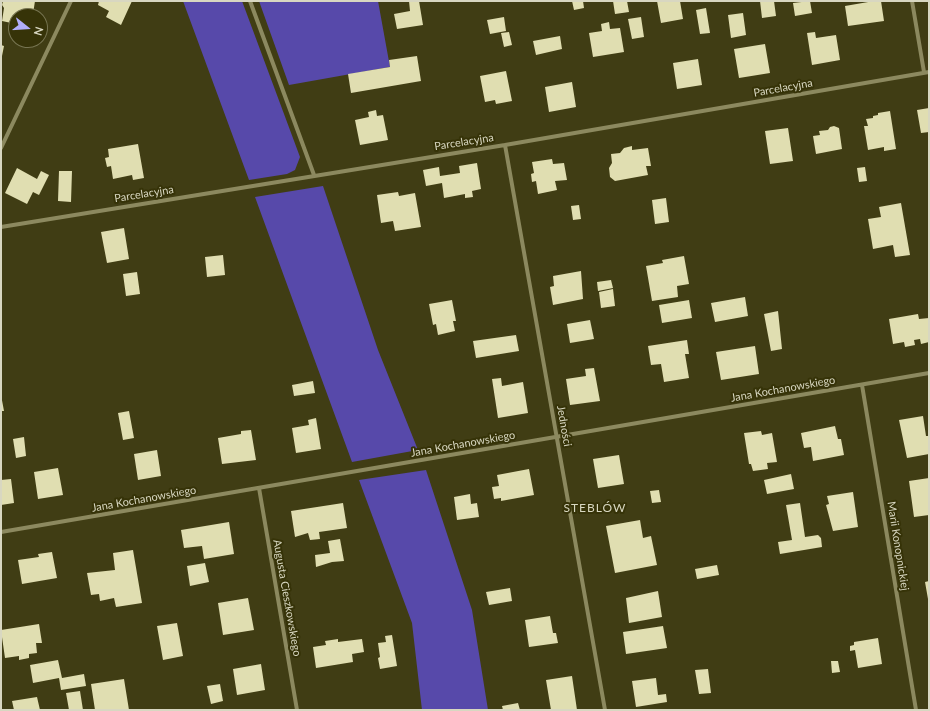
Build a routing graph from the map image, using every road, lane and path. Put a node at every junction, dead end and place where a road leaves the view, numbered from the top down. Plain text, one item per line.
1 (72, 1) edge
2 (250, 1) edge
3 (912, 1) edge
4 (927, 72) edge
5 (505, 145) junction
6 (1, 148) edge
7 (314, 175) junction
8 (1, 227) edge
9 (929, 373) edge
10 (862, 385) junction
11 (557, 437) junction
12 (259, 488) junction
13 (1, 532) edge
14 (297, 710) edge
15 (605, 710) edge
16 (916, 710) edge

1 - 6 street
2 - 7 street
3 - 4 street
4 - 5 street, Parcelacyjna
5 - 7 street, Parcelacyjna
5 - 11 street, Jedności
7 - 8 street, Parcelacyjna
9 - 10 street, Jana Kochanowskiego
10 - 11 street, Jana Kochanowskiego
10 - 16 street, Marii Konopnickiej
11 - 12 street, Jana Kochanowskiego
11 - 15 street, Jedności
12 - 13 street, Jana Kochanowskiego
12 - 14 street, Augusta Cieszkowskiego

